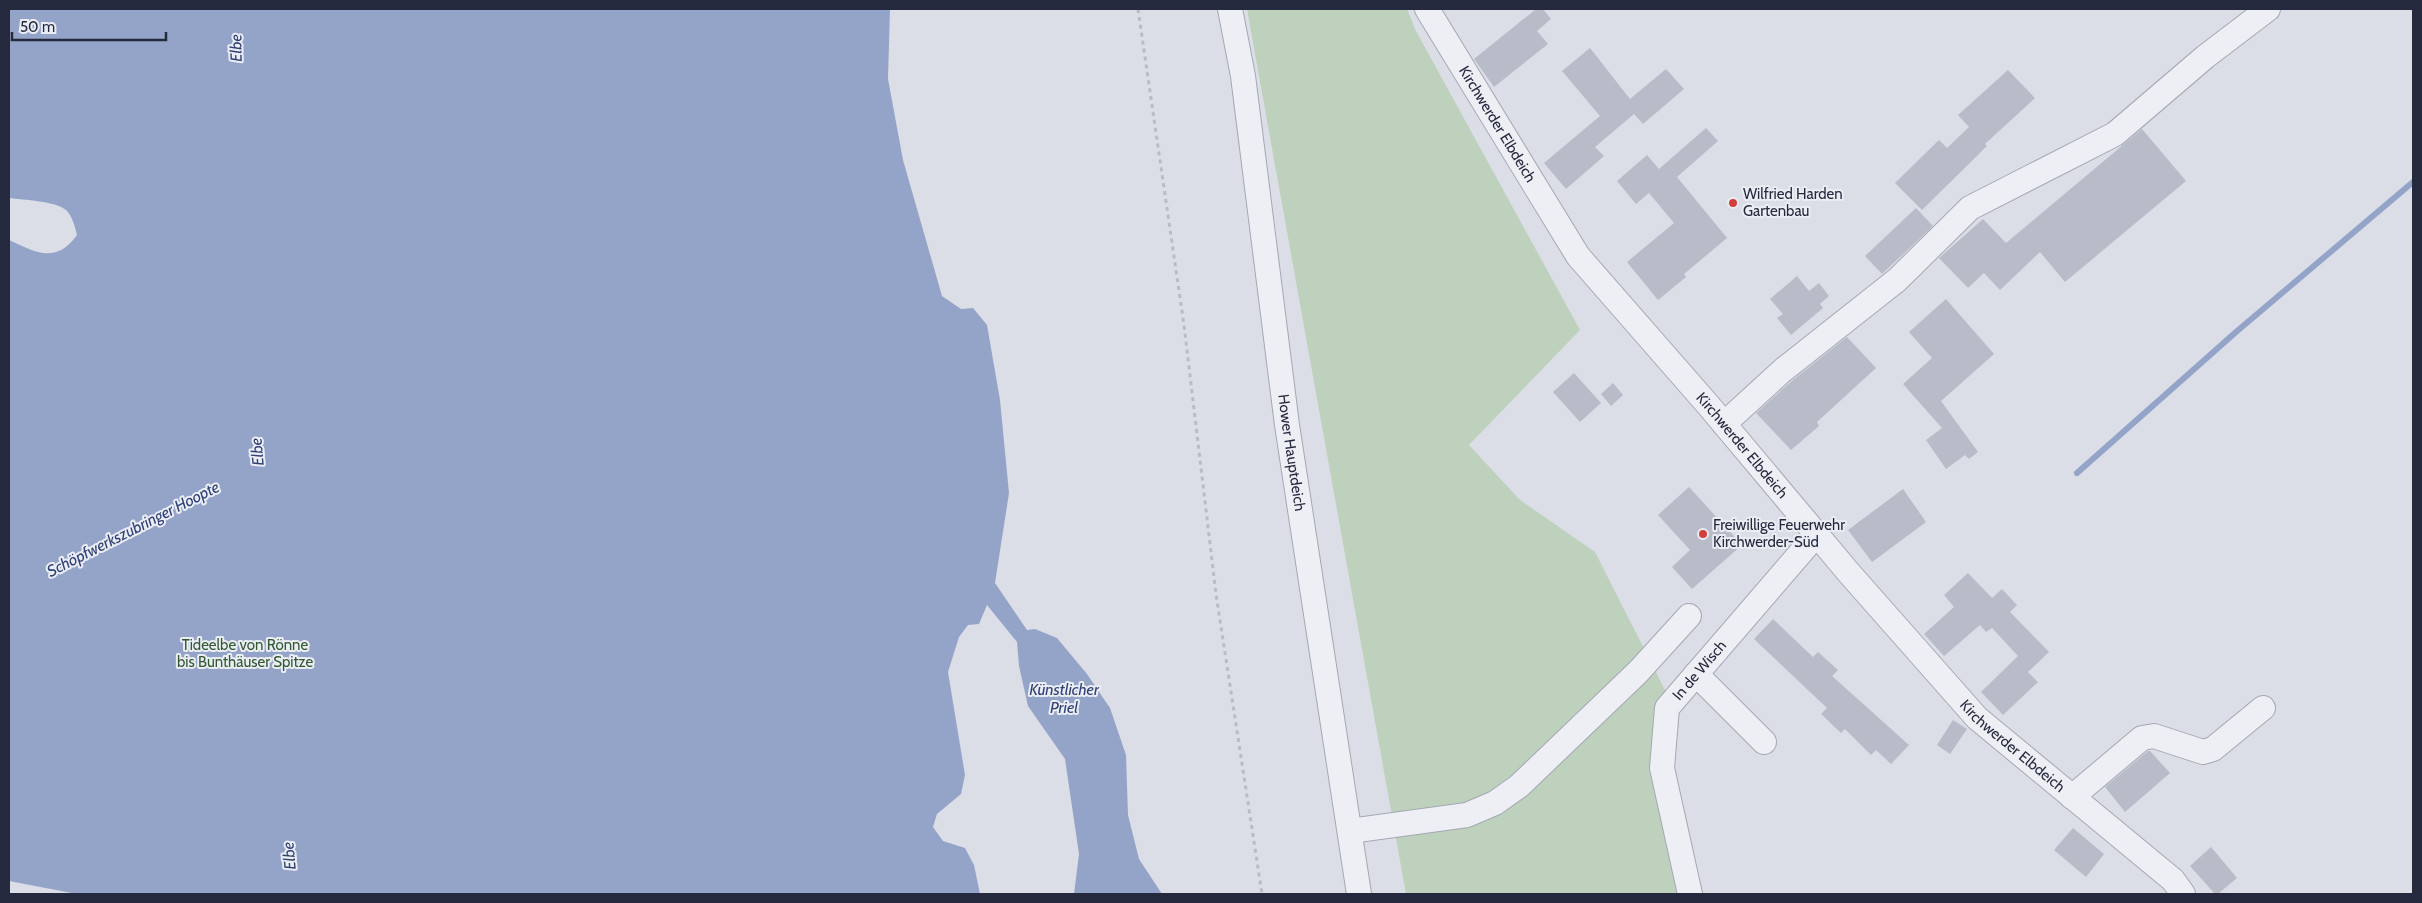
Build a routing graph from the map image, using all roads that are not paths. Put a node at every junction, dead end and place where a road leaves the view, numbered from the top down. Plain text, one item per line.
1 (1230, 9) edge
2 (1427, 9) edge
3 (2268, 9) edge
4 (1724, 424) junction
5 (1816, 535) junction
6 (1689, 616) dead end
7 (1696, 674) junction
8 (2263, 708) dead end
9 (1764, 742) dead end
10 (2072, 797) junction
11 (1350, 831) junction
12 (1359, 894) edge
13 (1690, 894) edge
14 (2183, 894) edge

1 - 11 street, Hower Hauptdeich
2 - 4 street, Kirchwerder Elbdeich
3 - 4 street
4 - 5 street, Kirchwerder Elbdeich
5 - 7 street, In de Wisch
5 - 10 street, Kirchwerder Elbdeich
6 - 11 street
7 - 9 street
7 - 13 street, In de Wisch
8 - 10 street
10 - 14 street, Kirchwerder Elbdeich
11 - 12 street, Hower Hauptdeich

